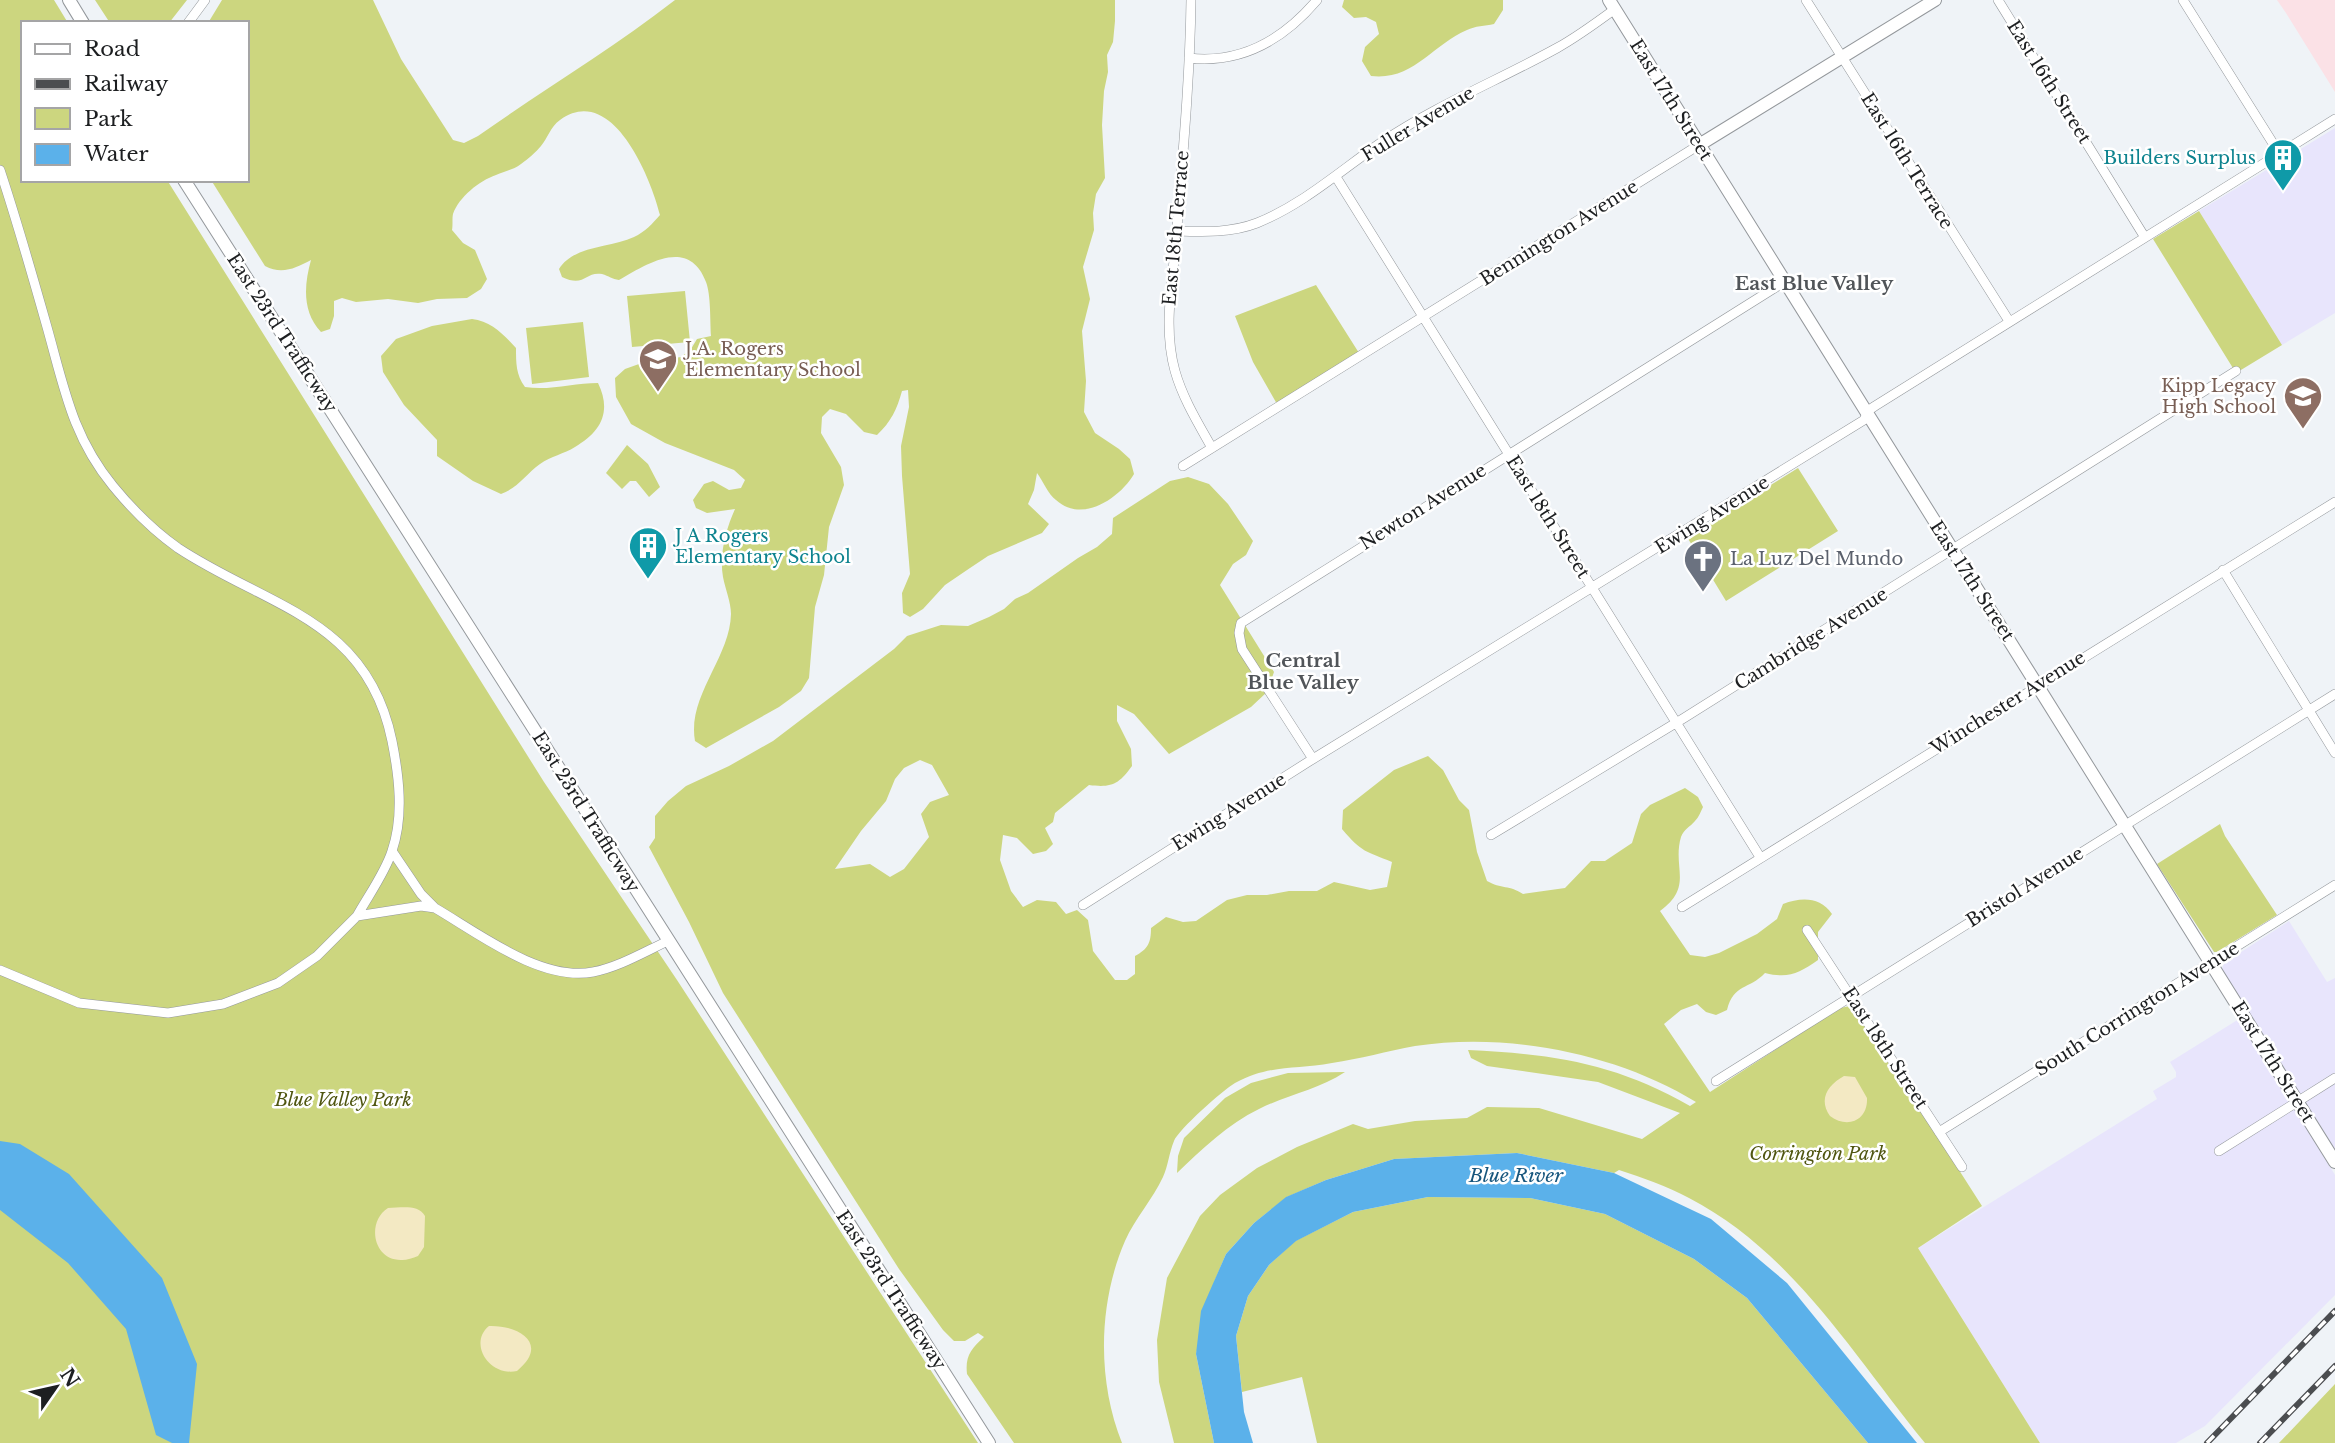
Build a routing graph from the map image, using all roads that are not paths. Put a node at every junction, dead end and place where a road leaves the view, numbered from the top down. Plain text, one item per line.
1 (69, 0) edge
2 (205, 0) edge
3 (1191, 0) edge
4 (1317, 0) edge
5 (1806, 0) edge
6 (1935, 0) edge
7 (1997, 0) edge
8 (2183, 0) edge
9 (1612, 5) edge
10 (82, 21) edge
11 (189, 21) edge
12 (1841, 56) junction
13 (1189, 58) junction
14 (2335, 119) edge
15 (1699, 145) junction
16 (2278, 153) junction
17 (0, 170) edge
18 (1336, 177) junction
19 (185, 182) edge
20 (1177, 231) junction
21 (2144, 236) junction
22 (1784, 282) junction
23 (1423, 317) junction
24 (2009, 321) junction
25 (2236, 371) dead end
26 (1867, 414) junction
27 (1212, 448) junction
28 (1508, 454) junction
29 (1183, 466) dead end
30 (2335, 502) edge
31 (1953, 551) junction
32 (2224, 570) junction
33 (1593, 588) junction
34 (2039, 684) junction
35 (2335, 694) edge
36 (2308, 710) junction
37 (1676, 723) junction
38 (2335, 753) edge
39 (1313, 759) junction
40 (2124, 825) junction
41 (1491, 835) dead end
42 (392, 851) junction
43 (1760, 857) junction
44 (2335, 885) edge
45 (1083, 905) dead end
46 (1682, 906) dead end
47 (435, 908) junction
48 (357, 916) junction
49 (1807, 930) dead end
50 (668, 941) junction
51 (2212, 964) junction
52 (0, 970) edge
53 (1851, 996) junction
54 (2335, 1078) edge
55 (1716, 1081) dead end
56 (2297, 1102) junction
57 (1939, 1132) junction
58 (2219, 1151) dead end
59 (2335, 1162) edge
60 (1962, 1167) dead end
61 (989, 1443) edge

1 - 10 street
2 - 11 street
3 - 13 street, East 18th Terrace
4 - 13 street
5 - 12 street, East 16th Terrace
6 - 12 street, Bennington Avenue
7 - 21 street, East 16th Street
8 - 16 street
9 - 15 street, East 17th Street
9 - 18 street, Fuller Avenue
12 - 15 street, Bennington Avenue
12 - 24 street, East 16th Terrace
13 - 20 street, East 18th Terrace
14 - 16 street, Ewing Avenue
15 - 22 street, East 17th Street
15 - 23 street, Bennington Avenue
16 - 21 street, Ewing Avenue
17 - 42 street
18 - 20 street, Fuller Avenue
18 - 23 street, East 18th Street
19 - 50 street, East 23rd Trafficway
20 - 27 street, East 18th Terrace
21 - 24 street, Ewing Avenue
22 - 26 street, East 17th Street
22 - 28 street, Newton Avenue
23 - 27 street, Bennington Avenue
23 - 28 street, East 18th Street
24 - 26 street, Ewing Avenue
25 - 31 street, Cambridge Avenue
26 - 31 street, East 17th Street
26 - 33 street, Ewing Avenue
27 - 29 street, Bennington Avenue
28 - 33 street, East 18th Street
28 - 39 street, Newton Avenue
30 - 32 street, Winchester Avenue
31 - 34 street, East 17th Street
31 - 37 street, Cambridge Avenue
32 - 34 street, Winchester Avenue
32 - 36 street
33 - 37 street, East 18th Street
33 - 39 street, Ewing Avenue
34 - 40 street, East 17th Street
34 - 43 street, Winchester Avenue
35 - 36 street, Bristol Avenue
36 - 38 street
36 - 40 street, Bristol Avenue
37 - 41 street, Cambridge Avenue
37 - 43 street, East 18th Street
39 - 45 street, Ewing Avenue
40 - 51 street, East 17th Street
40 - 53 street, Bristol Avenue
42 - 47 street
42 - 48 street
43 - 46 street, Winchester Avenue
44 - 51 street, South Corrington Avenue
47 - 48 street
47 - 50 street
48 - 52 street
49 - 53 street, East 18th Street
50 - 61 street, East 23rd Trafficway
51 - 56 street, East 17th Street
51 - 57 street, South Corrington Avenue
53 - 55 street, Bristol Avenue
53 - 57 street, East 18th Street
54 - 56 street
56 - 58 street
56 - 59 street, East 17th Street
57 - 60 street, East 18th Street

